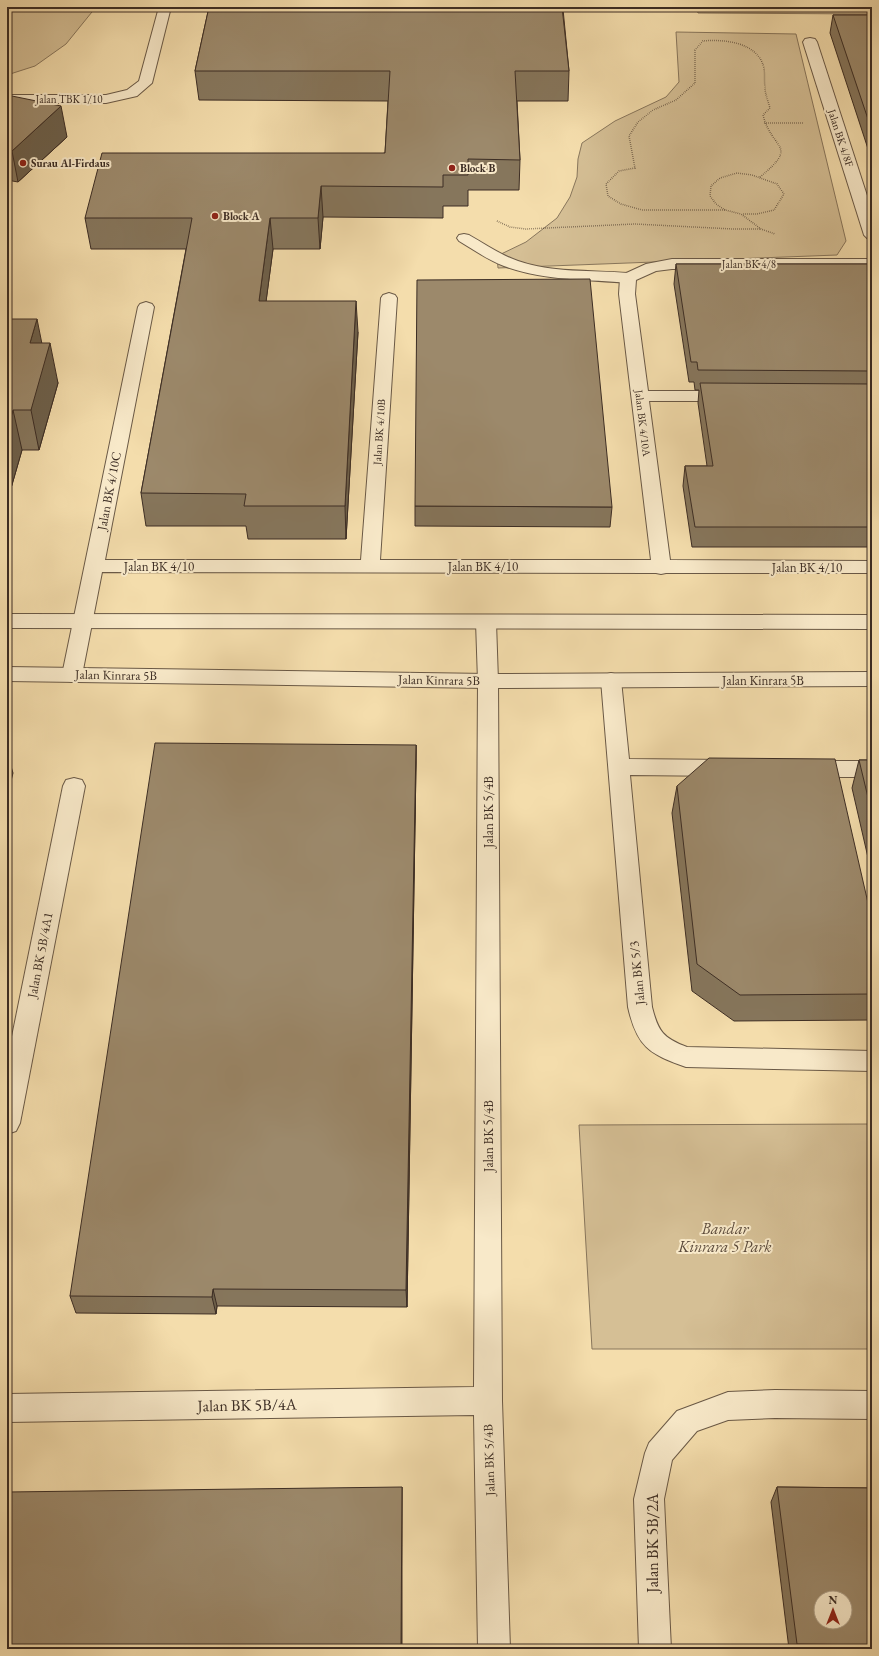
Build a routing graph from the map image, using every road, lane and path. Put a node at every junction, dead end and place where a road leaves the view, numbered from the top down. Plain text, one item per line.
1 (165, 7) edge
2 (810, 42) dead end
3 (7, 99) edge
4 (764, 123) junction
5 (807, 123) dead end
6 (760, 177) junction
7 (725, 210) junction
8 (741, 214) junction
9 (492, 219) dead end
10 (761, 229) junction
11 (777, 234) dead end
12 (872, 235) edge
13 (464, 238) dead end
14 (872, 264) edge
15 (628, 278) junction
16 (389, 298) dead end
17 (146, 306) dead end
18 (640, 396) junction
19 (740, 396) edge
20 (94, 566) junction
21 (370, 566) junction
22 (872, 567) edge
23 (661, 568) junction
24 (7, 621) edge
25 (83, 621) junction
26 (486, 622) junction
27 (872, 622) edge
28 (7, 674) edge
29 (72, 675) junction
30 (872, 679) edge
31 (611, 680) junction
32 (488, 681) junction
33 (618, 767) junction
34 (750, 768) edge
35 (789, 769) edge
36 (872, 770) edge
37 (74, 786) dead end
38 (872, 1061) edge
39 (7, 1123) edge
40 (488, 1401) junction
41 (872, 1405) edge
42 (7, 1408) edge
43 (494, 1649) edge
44 (655, 1649) edge

1 - 3 street, Jalan TBK 1/10
2 - 12 street, Jalan BK 4/8F
4 - 5 path
4 - 6 path
4 - 7 path
6 - 7 path
6 - 8 path
7 - 8 path
8 - 10 path
9 - 10 path
10 - 11 path
13 - 15 lane
14 - 15 street, Jalan BK 4/8
15 - 18 street, Jalan BK 4/10A
16 - 21 street, Jalan BK 4/10B
17 - 20 street, Jalan BK 4/10C
18 - 19 street
18 - 23 street, Jalan BK 4/10A
20 - 21 street, Jalan BK 4/10
20 - 25 street, Jalan BK 4/10C
21 - 23 street, Jalan BK 4/10
22 - 23 street, Jalan BK 4/10
24 - 25 street
25 - 26 street
25 - 29 street, Jalan BK 4/10C
26 - 27 street
26 - 32 street, Jalan BK 5/4B
28 - 29 street, Jalan Kinrara 5B
29 - 32 street, Jalan Kinrara 5B
30 - 31 street, Jalan Kinrara 5B
31 - 32 street, Jalan Kinrara 5B
31 - 33 street, Jalan BK 5/3
32 - 40 street, Jalan BK 5/4B
33 - 34 street
33 - 38 street, Jalan BK 5/3
35 - 36 street
37 - 39 street, Jalan BK 5B/4A1
40 - 42 street, Jalan BK 5B/4A
40 - 43 street, Jalan BK 5/4B
41 - 44 street, Jalan BK 5B/2A

